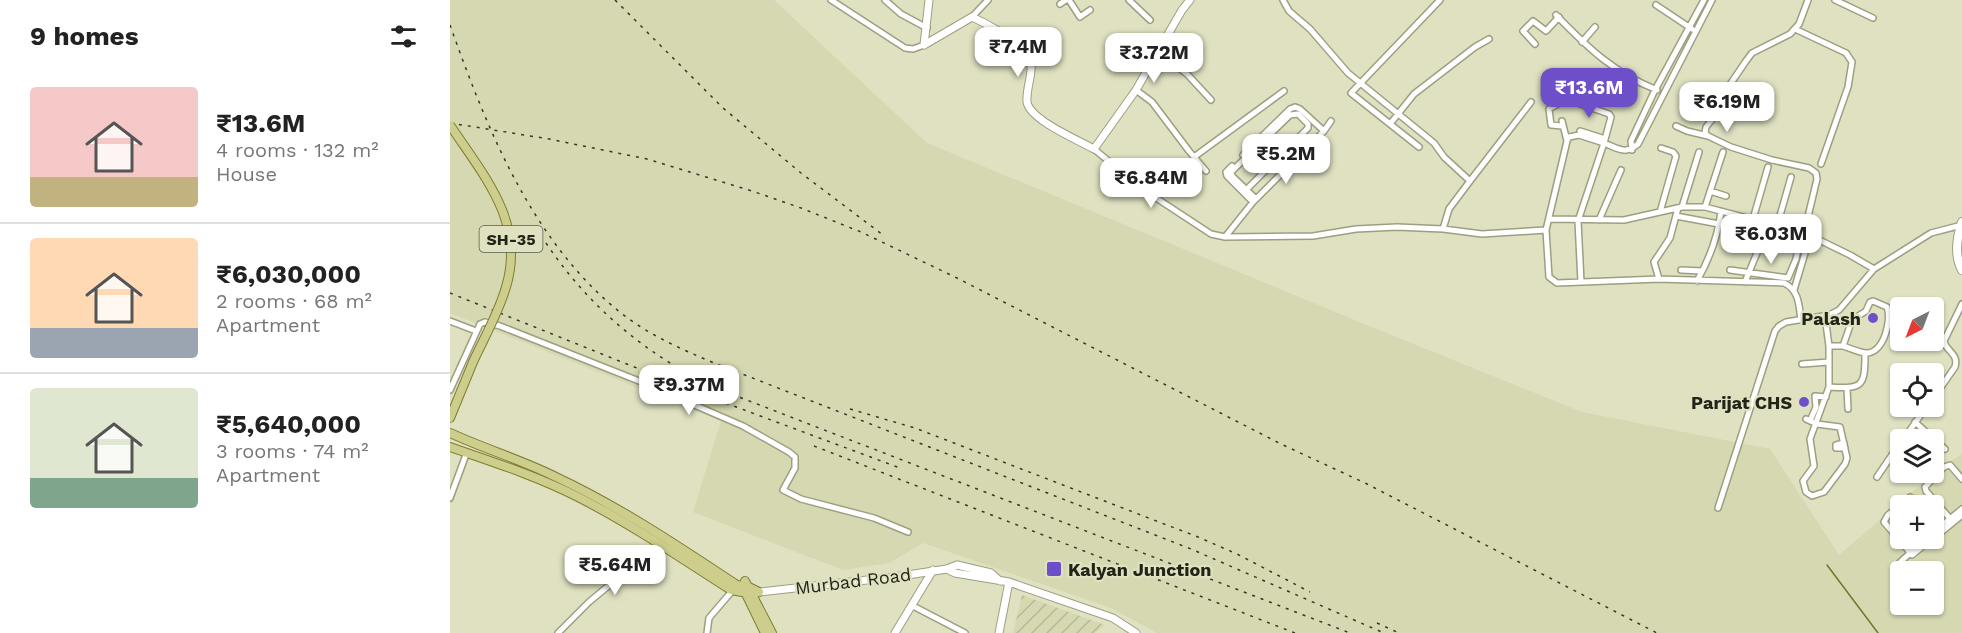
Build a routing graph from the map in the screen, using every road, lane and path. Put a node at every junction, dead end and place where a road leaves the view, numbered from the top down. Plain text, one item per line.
1 (831, 0) edge
2 (885, 0) edge
3 (929, 0) edge
4 (987, 0) edge
5 (1129, 0) edge
6 (1190, 0) edge
7 (1283, 0) edge
8 (1440, 0) edge
9 (1704, 0) edge
10 (1712, 0) edge
11 (1808, 0) edge
12 (1835, 0) edge
13 (1068, 1) edge
14 (1656, 5) dead end
15 (1090, 10) dead end
16 (972, 17) junction
17 (1873, 18) dead end
18 (1150, 20) dead end
19 (1595, 27) dead end
20 (1689, 27) junction
21 (927, 28) junction
22 (1795, 29) junction
23 (1696, 31) junction
24 (1489, 39) dead end
25 (1582, 42) junction
26 (1535, 44) dead end
27 (924, 45) junction
28 (1158, 52) junction
29 (1360, 83) junction
30 (1136, 90) junction
31 (1655, 90) junction
32 (1284, 91) dead end
33 (1663, 93) junction
34 (1210, 100) dead end
35 (1531, 102) dead end
36 (1399, 114) junction
37 (1641, 119) junction
38 (1331, 121) dead end
39 (1649, 122) junction
40 (1390, 124) junction
41 (450, 125) edge
42 (1676, 126) dead end
43 (1324, 131) junction
44 (1708, 136) junction
45 (1567, 141) junction
46 (1604, 141) junction
47 (1419, 147) dead end
48 (1661, 148) dead end
49 (1094, 149) junction
50 (1632, 150) junction
51 (1699, 152) dead end
52 (1723, 152) dead end
53 (1194, 157) junction
54 (1768, 167) dead end
55 (1621, 170) dead end
56 (1206, 171) dead end
57 (1816, 173) junction
58 (1791, 177) dead end
59 (1470, 181) junction
60 (1249, 187) dead end
61 (1710, 191) junction
62 (1726, 196) dead end
63 (1255, 201) junction
64 (1680, 207) junction
65 (1705, 207) junction
66 (1721, 211) junction
67 (1660, 212) junction
68 (1676, 216) junction
69 (1549, 219) junction
70 (1599, 219) junction
71 (1753, 219) junction
72 (1578, 221) junction
73 (1762, 222) junction
74 (1719, 224) junction
75 (1962, 224) edge
76 (1777, 226) junction
77 (1443, 229) junction
78 (1546, 230) junction
79 (1805, 234) junction
80 (1225, 237) junction
81 (1800, 239) dead end
82 (1800, 260) junction
83 (1874, 269) junction
84 (1681, 270) dead end
85 (1730, 270) dead end
86 (1962, 270) edge
87 (1702, 271) junction
88 (1749, 273) junction
89 (1659, 279) junction
90 (1697, 281) junction
91 (1581, 282) junction
92 (1745, 282) junction
93 (1794, 290) junction
94 (1962, 304) edge
95 (1825, 316) junction
96 (1802, 320) junction
97 (450, 321) edge
98 (476, 331) junction
99 (1829, 346) junction
100 (1843, 346) junction
101 (1866, 353) junction
102 (1829, 362) junction
103 (1802, 364) dead end
104 (1944, 383) edge
105 (1828, 387) junction
106 (1847, 388) junction
107 (450, 390) edge
108 (1826, 397) junction
109 (1848, 409) dead end
110 (450, 417) edge
111 (1919, 417) edge
112 (1811, 421) junction
113 (1915, 422) junction
114 (1910, 429) edge
115 (450, 434) edge
116 (450, 447) edge
117 (1945, 449) dead end
118 (467, 452) junction
119 (1890, 458) edge
120 (1877, 477) dead end
121 (1962, 479) edge
122 (450, 498) edge
123 (1718, 508) dead end
124 (1962, 509) edge
125 (1890, 513) edge
126 (1962, 515) edge
127 (1952, 520) junction
128 (1944, 524) edge
129 (1890, 531) edge
130 (908, 532) dead end
131 (659, 544) junction
132 (1906, 549) edge
133 (1913, 549) edge
134 (1919, 549) edge
135 (1909, 553) junction
136 (1901, 561) edge
137 (933, 570) junction
138 (1009, 582) junction
139 (746, 588) junction
140 (913, 606) junction
141 (768, 632) edge
142 (558, 633) edge
143 (707, 633) edge
144 (895, 633) edge
145 (965, 633) edge
146 (999, 633) edge
147 (1136, 633) edge

1 - 27 street
2 - 21 street
3 - 21 street
4 - 16 street
5 - 18 street
6 - 28 street
7 - 29 street
8 - 29 street
9 - 20 street
10 - 23 street
11 - 22 street
12 - 17 street
13 - 15 street
14 - 20 street
16 - 27 street
16 - 49 street
19 - 25 street
20 - 23 street
20 - 31 street
21 - 27 street
22 - 44 street
22 - 57 street
23 - 33 street
24 - 36 street
25 - 26 street
25 - 31 street
28 - 30 street
28 - 34 street
29 - 36 street
29 - 40 street
30 - 49 street
30 - 53 street
31 - 33 street
31 - 37 street
32 - 53 street
33 - 39 street
35 - 59 street
36 - 40 street
36 - 59 street
37 - 39 street
37 - 50 street
38 - 43 street
39 - 50 street
40 - 47 street
41 - 110 main road, SH-35, bridge
42 - 44 street
43 - 63 street
43 - 63 street
44 - 57 street
45 - 46 street
45 - 46 street
45 - 69 street
46 - 50 street
46 - 72 street
48 - 67 street
49 - 80 street
51 - 64 street
52 - 61 street
53 - 56 street
54 - 71 street
55 - 70 street
57 - 79 street
58 - 76 street
59 - 77 street
60 - 63 street
61 - 62 street
61 - 65 street
63 - 80 street
64 - 65 street
64 - 67 street
64 - 68 street
65 - 66 street
66 - 71 street
66 - 74 street
67 - 70 street
68 - 74 street
68 - 89 street
69 - 72 street
69 - 78 street
70 - 72 street
71 - 73 street
72 - 91 street
73 - 76 street
73 - 88 street
74 - 87 street
75 - 83 street
75 - 86 main road
76 - 79 street
77 - 78 street
77 - 80 street
78 - 91 street
79 - 82 street
79 - 83 street
81 - 82 street
82 - 88 street
82 - 93 street
83 - 95 street
84 - 87 street
85 - 88 street
87 - 90 street
88 - 92 street
89 - 90 street
89 - 91 street
90 - 92 street
92 - 93 street
93 - 96 street
94 - 104 street
95 - 96 street
95 - 99 street
96 - 123 street
97 - 98 street
98 - 107 street
98 - 130 street
99 - 100 street
99 - 102 street
100 - 101 street
100 - 101 street
101 - 106 street
102 - 103 street
102 - 105 street
105 - 106 street
105 - 108 street
106 - 109 street
108 - 112 street
108 - 112 street
111 - 113 street
112 - 112 street
113 - 114 street
113 - 117 street
115 - 139 main road
116 - 118 main road
118 - 122 street
118 - 131 main road
119 - 120 street
121 - 127 street
124 - 127 street
125 - 129 street
126 - 127 street
127 - 128 street
131 - 139 main road
131 - 142 street
132 - 135 street
133 - 135 street
134 - 135 street
135 - 136 street
137 - 138 street, Murbad Road
137 - 139 street, Murbad Road
137 - 140 street
138 - 146 street
138 - 147 street, Murbad Road
139 - 141 main road
139 - 143 street
140 - 144 street
140 - 145 street

